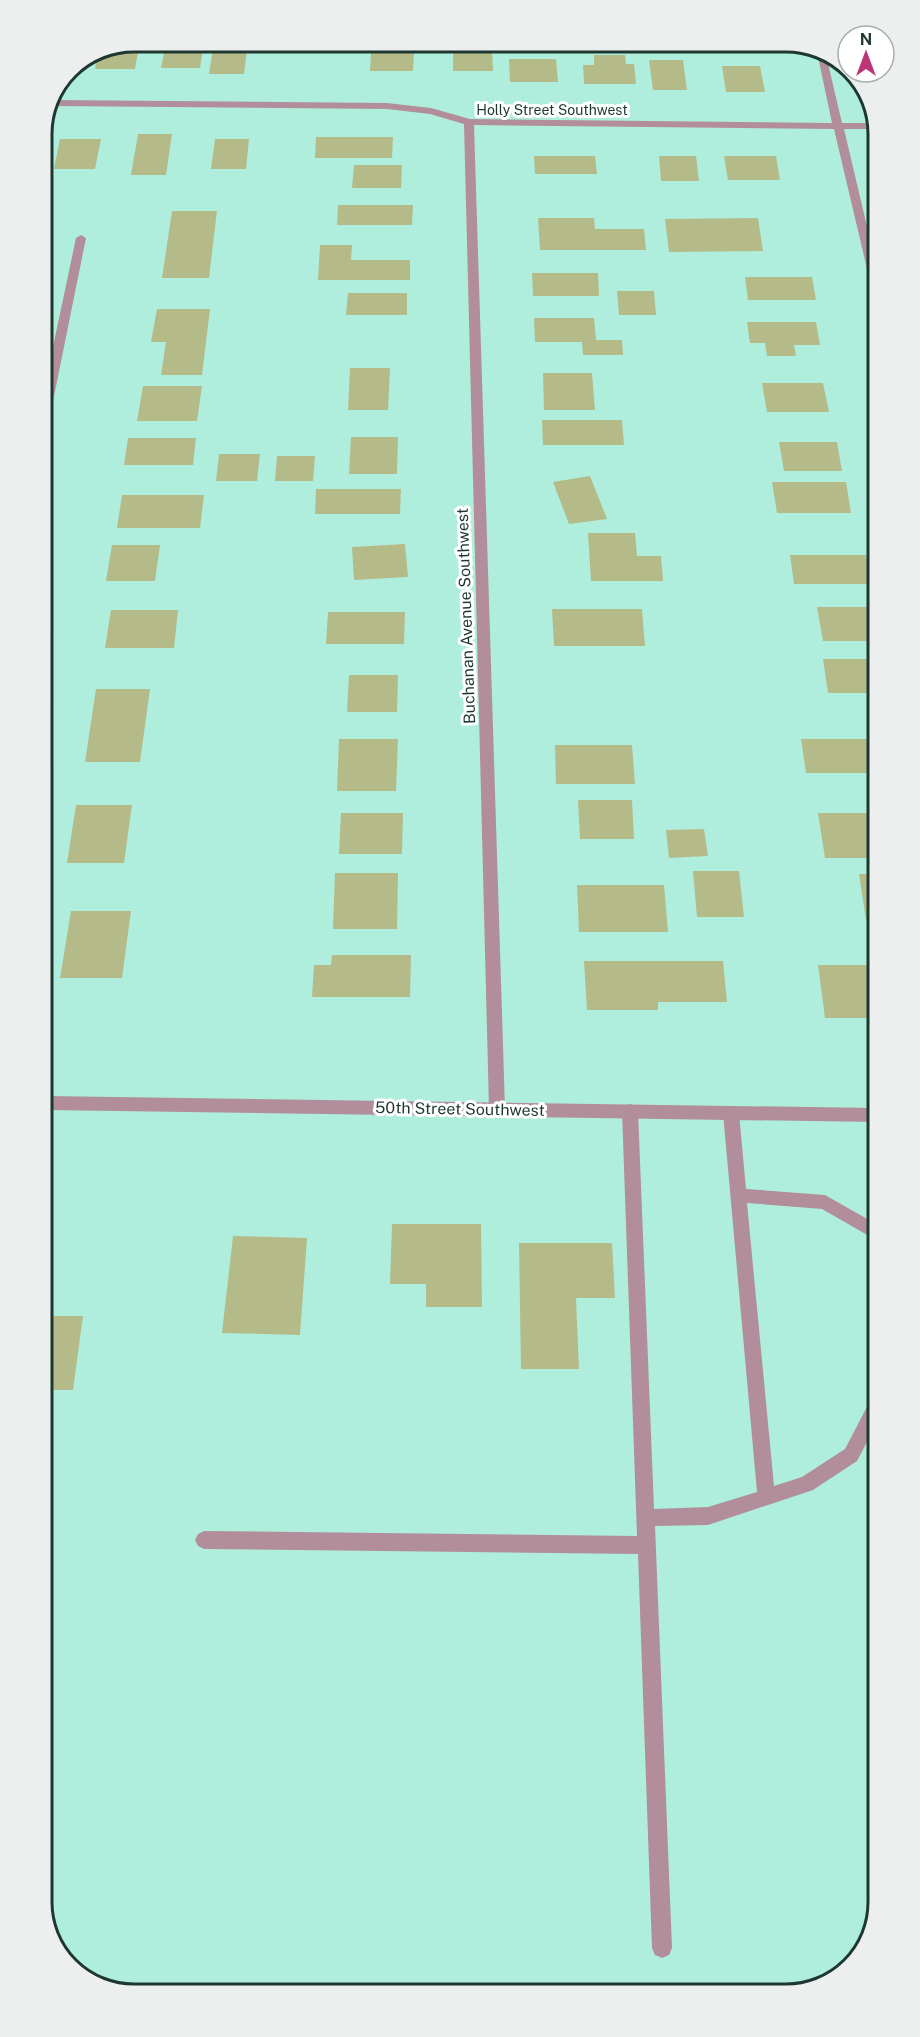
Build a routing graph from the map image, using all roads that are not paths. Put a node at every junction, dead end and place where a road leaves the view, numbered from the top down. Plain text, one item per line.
1 (823, 61) edge
2 (59, 103) edge
3 (469, 122) junction
4 (839, 125) junction
5 (867, 126) edge
6 (81, 238) dead end
7 (868, 251) edge
8 (53, 374) edge
9 (52, 1103) edge
10 (497, 1109) junction
11 (630, 1111) junction
12 (731, 1113) junction
13 (868, 1115) edge
14 (738, 1196) junction
15 (868, 1228) edge
16 (868, 1422) edge
17 (766, 1496) junction
18 (646, 1518) junction
19 (204, 1540) dead end
20 (647, 1545) junction
21 (662, 1948) dead end

1 - 4 street
2 - 3 street, Holly Street Southwest
3 - 4 street, Holly Street Southwest
3 - 10 street, Buchanan Avenue Southwest
4 - 5 street, Holly Street Southwest
4 - 7 street
6 - 8 street
9 - 10 street, 50th Street Southwest
10 - 11 street, 50th Street Southwest
11 - 12 street, 50th Street Southwest
11 - 18 street
12 - 13 street, 50th Street Southwest
12 - 14 street
14 - 15 street
14 - 17 street
16 - 17 street
17 - 18 street
18 - 20 street
19 - 20 street
20 - 21 street

